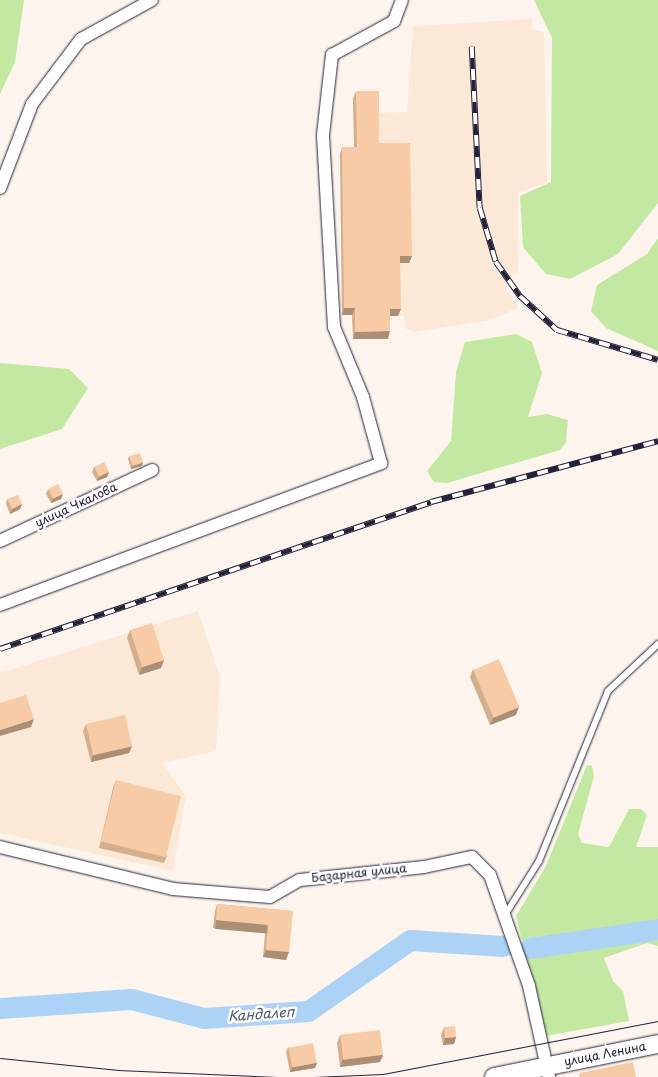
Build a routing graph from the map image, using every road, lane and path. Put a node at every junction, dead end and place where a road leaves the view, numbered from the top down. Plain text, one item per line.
1 (152, 0) edge
2 (402, 0) edge
3 (0, 188) edge
4 (152, 470) dead end
5 (0, 541) edge
6 (0, 605) edge
7 (658, 644) edge
8 (0, 847) edge
9 (503, 919) junction
10 (658, 1044) edge
11 (547, 1072) edge
12 (494, 1077) edge

1 - 3 street
2 - 6 street
4 - 5 street, улица Чкалова
7 - 9 lane
8 - 9 street, Базарная улица
9 - 11 street, Базарная улица
10 - 11 main road, улица Ленина
11 - 12 main road, улица Ленина

